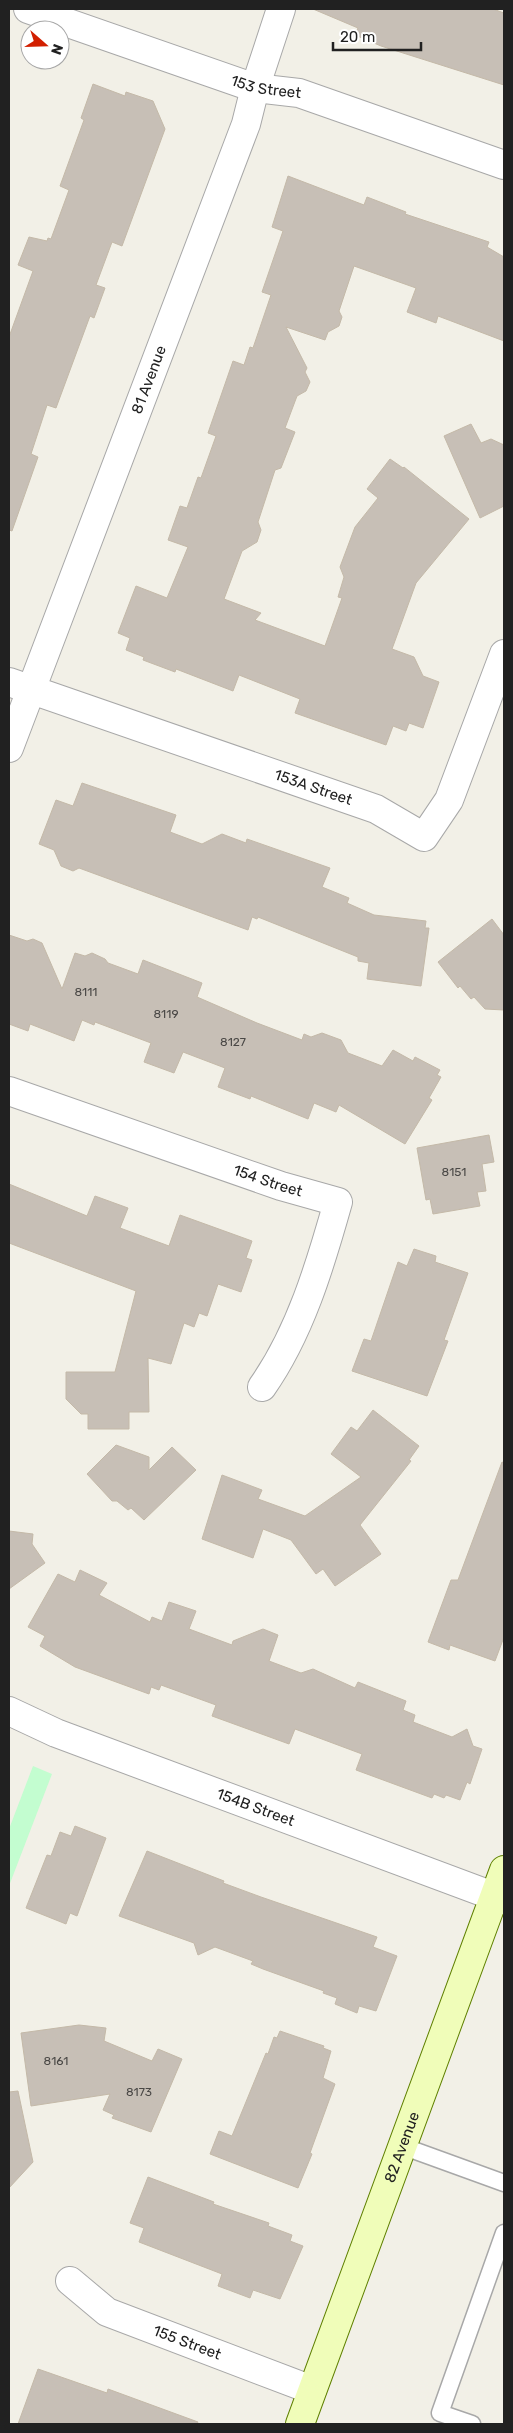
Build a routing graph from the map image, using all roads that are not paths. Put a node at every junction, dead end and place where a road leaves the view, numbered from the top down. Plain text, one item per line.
1 (28, 9) edge
2 (282, 9) edge
3 (255, 88) junction
4 (504, 165) edge
5 (504, 654) edge
6 (20, 686) edge
7 (9, 748) edge
8 (9, 1091) edge
9 (262, 1387) dead end
10 (9, 1711) edge
11 (504, 1870) edge
12 (499, 1898) edge
13 (402, 2146) junction
14 (504, 2183) edge
15 (504, 2233) edge
16 (70, 2281) dead end
17 (312, 2390) junction
18 (300, 2424) edge
19 (472, 2424) edge

1 - 3 street, 153 Street
2 - 3 street, 81 Avenue
3 - 4 street, 153 Street
3 - 6 street, 81 Avenue
5 - 6 street, 153A Street
6 - 7 street, 81 Avenue
8 - 9 street, 154 Street
10 - 12 street, 154B Street
11 - 12 street, 82 Avenue
12 - 13 street, 82 Avenue
13 - 14 lane
13 - 17 street, 82 Avenue
15 - 19 lane
16 - 17 street, 155 Street
17 - 18 street, 82 Avenue

